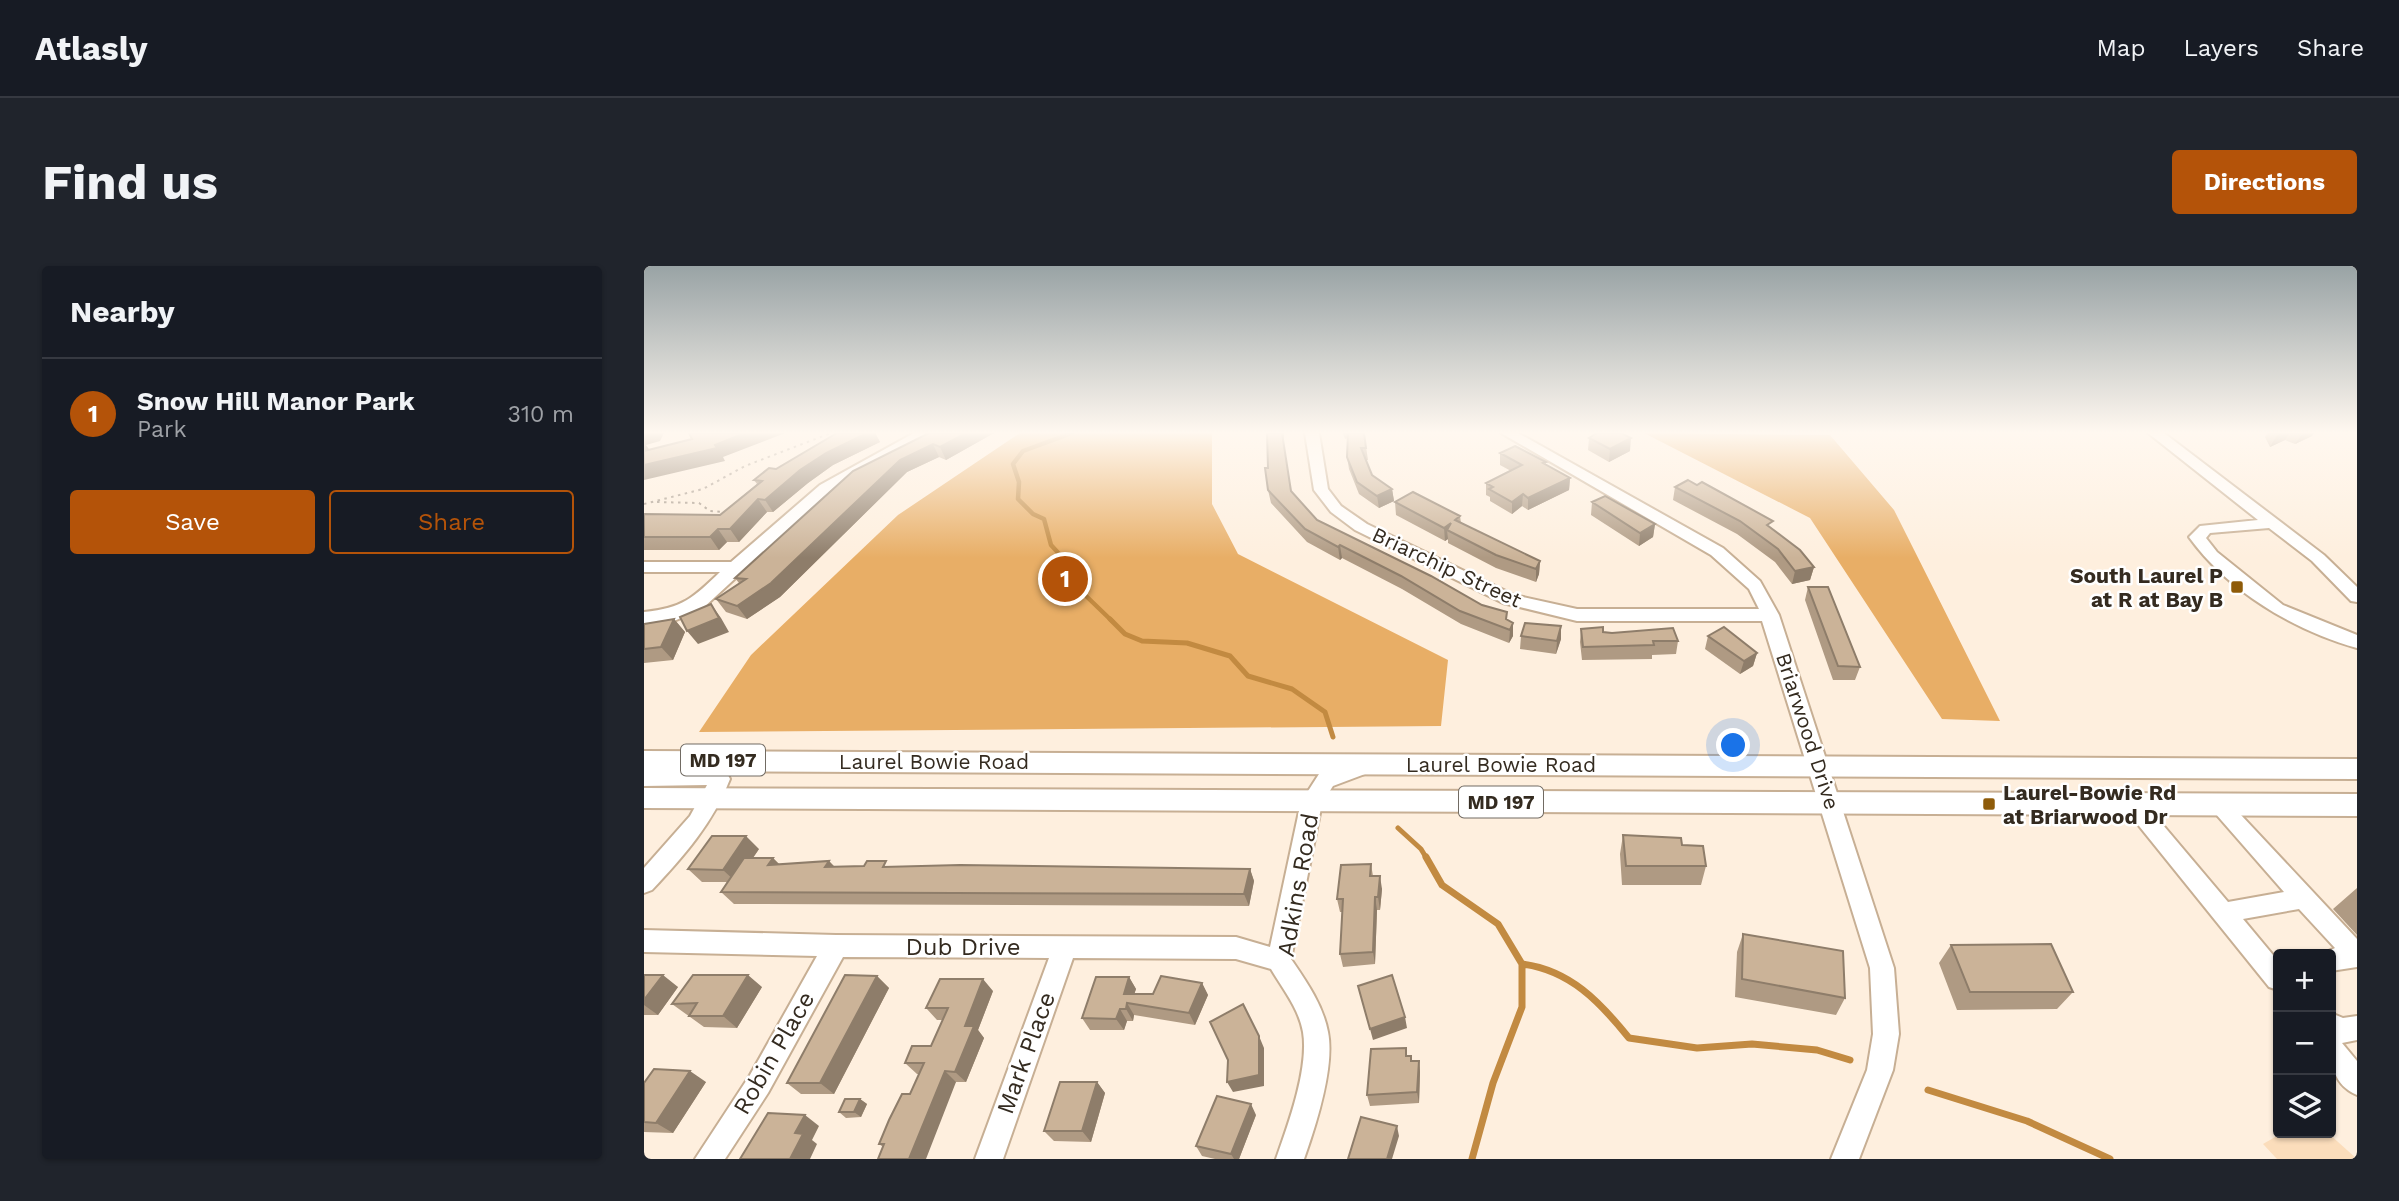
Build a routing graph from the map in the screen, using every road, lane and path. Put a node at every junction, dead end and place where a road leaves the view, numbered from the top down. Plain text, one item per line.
1 (729, 475) edge
2 (847, 475) edge
3 (1317, 475) edge
4 (1585, 475) edge
5 (2210, 476) edge
6 (651, 502) junction
7 (644, 504) edge
8 (729, 513) edge
9 (2271, 523) junction
10 (735, 566) junction
11 (652, 567) edge
12 (644, 584) edge
13 (2357, 597) edge
14 (1770, 615) junction
15 (644, 618) edge
16 (2357, 642) edge
17 (644, 761) edge
18 (1374, 763) junction
19 (1819, 766) junction
20 (2357, 769) edge
21 (644, 778) edge
22 (644, 798) edge
23 (713, 799) junction
24 (1312, 802) junction
25 (1831, 803) junction
26 (2134, 805) junction
27 (2220, 805) junction
28 (2357, 805) edge
29 (644, 883) edge
30 (2304, 898) junction
31 (2223, 913) junction
32 (644, 941) edge
33 (836, 946) junction
34 (1065, 948) junction
35 (2357, 956) edge
36 (2336, 959) edge
37 (1279, 961) junction
38 (2273, 970) edge
39 (2336, 1028) edge
40 (2357, 1028) edge
41 (2336, 1056) edge
42 (2357, 1082) edge
43 (709, 1159) edge
44 (989, 1159) edge
45 (1290, 1159) edge
46 (1845, 1159) edge

1 - 6 path
2 - 10 street
3 - 14 street, Briarchip Street
4 - 14 street, Briarwood Drive
5 - 9 street
6 - 7 path
6 - 8 path
9 - 13 street
9 - 16 street
10 - 11 street
10 - 15 street
11 - 12 street
14 - 19 street, Briarwood Drive
17 - 18 main road, Laurel Bowie Road / MD 197
18 - 19 main road, Laurel Bowie Road / MD 197
18 - 24 street, Adkins Road
19 - 20 main road, Laurel Bowie Road / MD 197
19 - 25 street, Briarwood Drive
21 - 23 street
22 - 23 main road, Laurel Bowie Road / MD 197
23 - 24 main road, Laurel Bowie Road / MD 197
23 - 29 street
24 - 25 main road, Laurel Bowie Road / MD 197
24 - 37 street, Adkins Road
25 - 26 main road, Laurel Bowie Road / MD 197
25 - 46 street, Briarwood Drive
26 - 27 main road, Laurel Bowie Road / MD 197
26 - 31 street
27 - 28 main road, Laurel Bowie Road / MD 197
27 - 30 street
30 - 31 street
30 - 35 street
31 - 38 street
32 - 33 street, Dub Drive
33 - 34 street, Dub Drive
33 - 43 street, Robin Place
34 - 37 street, Dub Drive
34 - 44 street, Mark Place
35 - 36 street
37 - 45 street, Adkins Road
39 - 40 street
41 - 42 street

